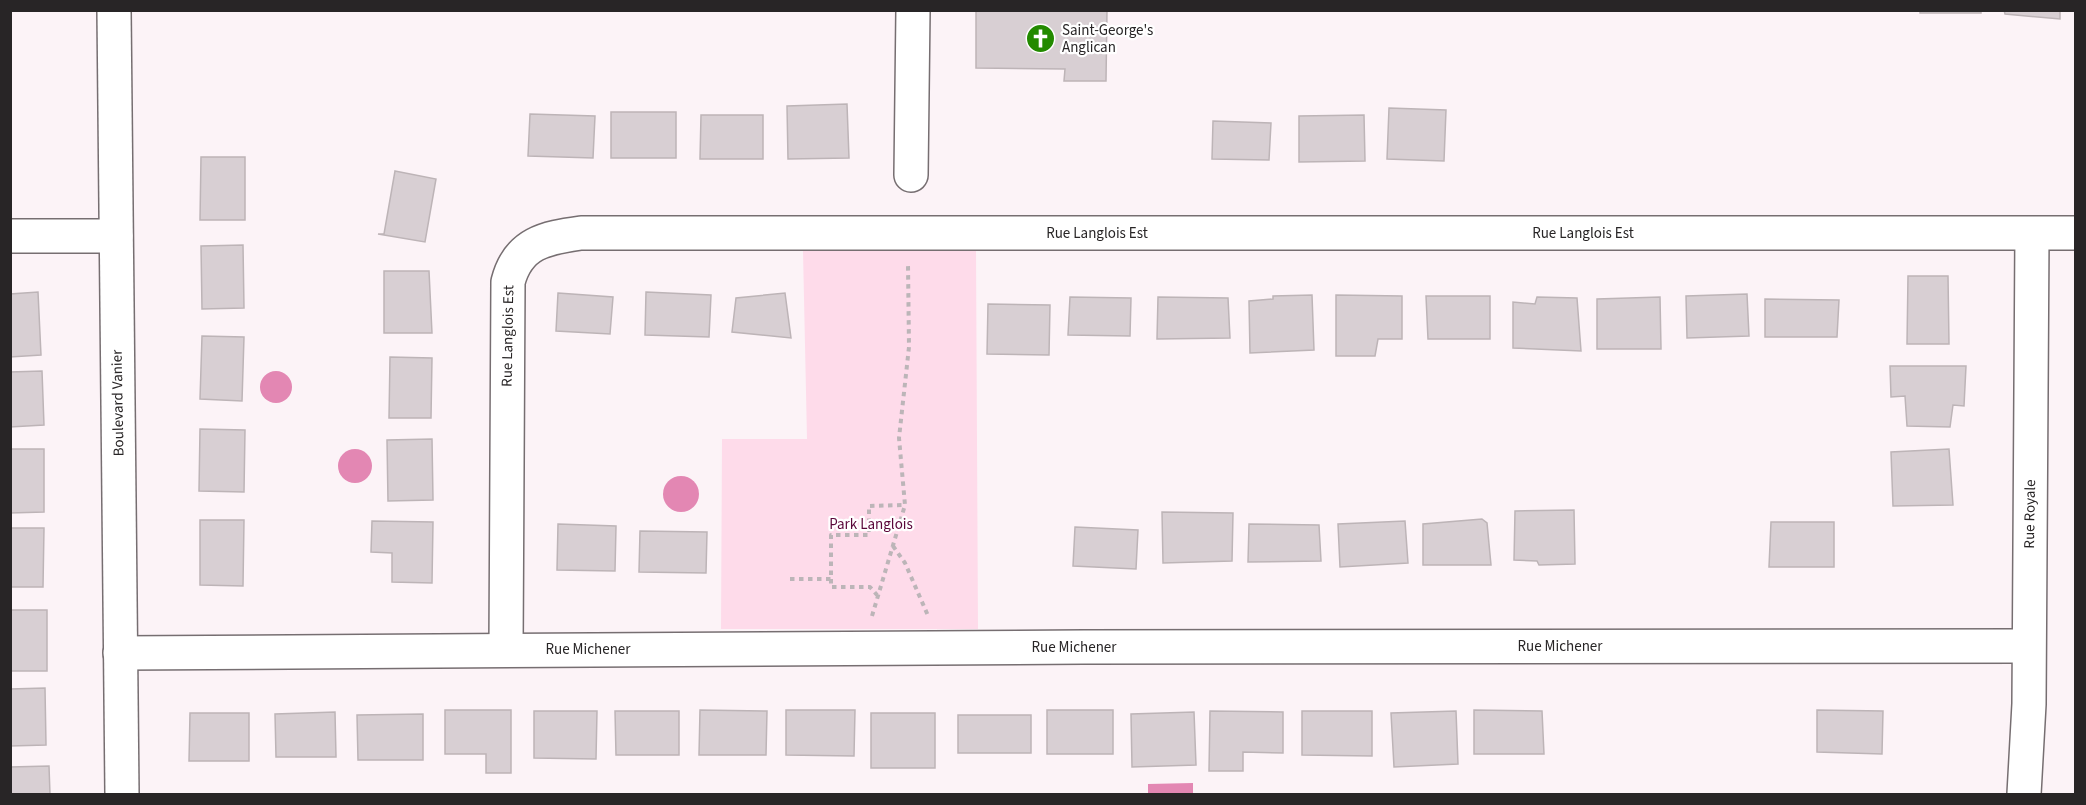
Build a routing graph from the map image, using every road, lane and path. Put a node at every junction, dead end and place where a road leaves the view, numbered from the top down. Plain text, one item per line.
1 (114, 10) edge
2 (913, 10) edge
3 (911, 175) dead end
4 (2076, 233) edge
5 (2032, 234) junction
6 (10, 236) edge
7 (116, 236) junction
8 (908, 262) dead end
9 (905, 505) junction
10 (893, 546) junction
11 (790, 579) dead end
12 (831, 579) junction
13 (877, 595) junction
14 (930, 621) dead end
15 (871, 622) dead end
16 (2028, 646) junction
17 (506, 649) junction
18 (120, 653) junction
19 (122, 795) edge
20 (2024, 795) edge

1 - 7 street, Boulevard Vanier
2 - 3 street
4 - 5 street, Rue Langlois Est
5 - 16 street, Rue Royale
5 - 17 street, Rue Langlois Est
6 - 7 street
7 - 18 street, Boulevard Vanier
8 - 9 path
9 - 10 path
9 - 12 path
10 - 13 path
10 - 14 path
11 - 12 path
12 - 13 path
13 - 15 path
16 - 17 street, Rue Michener
16 - 20 street, Rue Royale
17 - 18 street, Rue Michener
18 - 19 street, Boulevard Vanier

